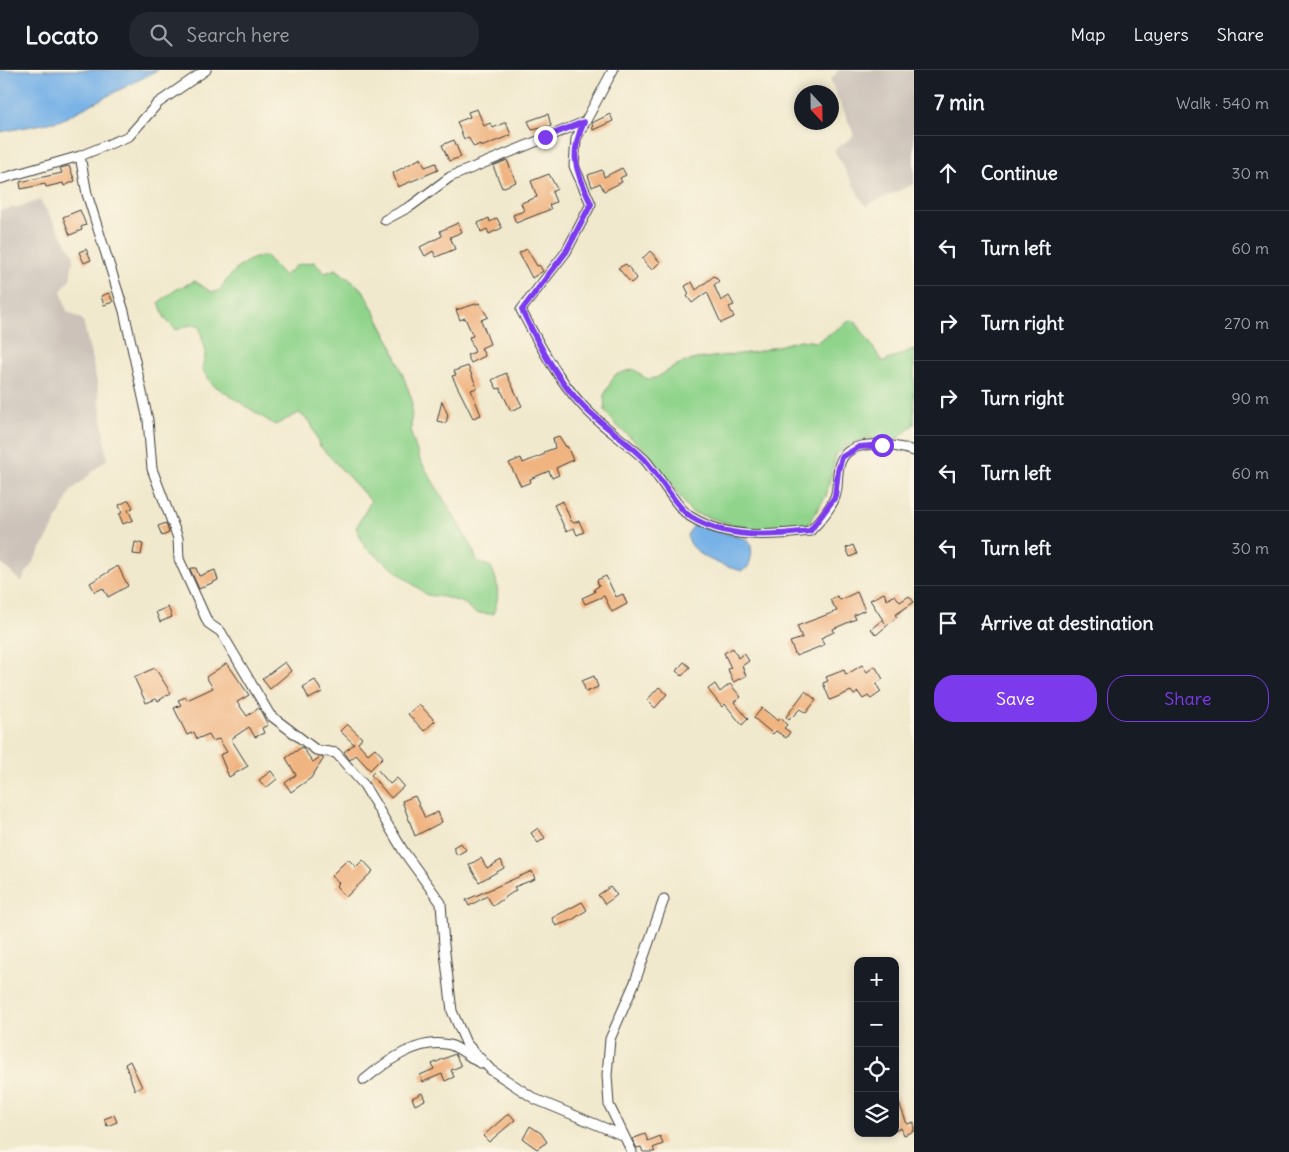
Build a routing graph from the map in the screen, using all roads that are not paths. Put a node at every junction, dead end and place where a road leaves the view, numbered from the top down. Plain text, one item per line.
1 (206, 70) edge
2 (612, 70) edge
3 (584, 122) junction
4 (80, 156) junction
5 (0, 179) edge
6 (385, 220) dead end
7 (914, 451) edge
8 (664, 899) dead end
9 (491, 1070) junction
10 (364, 1080) dead end
11 (624, 1136) junction
12 (632, 1152) edge

1 - 4 street
2 - 3 street
3 - 6 street
3 - 7 street
4 - 5 street
4 - 9 street
8 - 11 street
9 - 10 street
9 - 11 street
11 - 12 street

